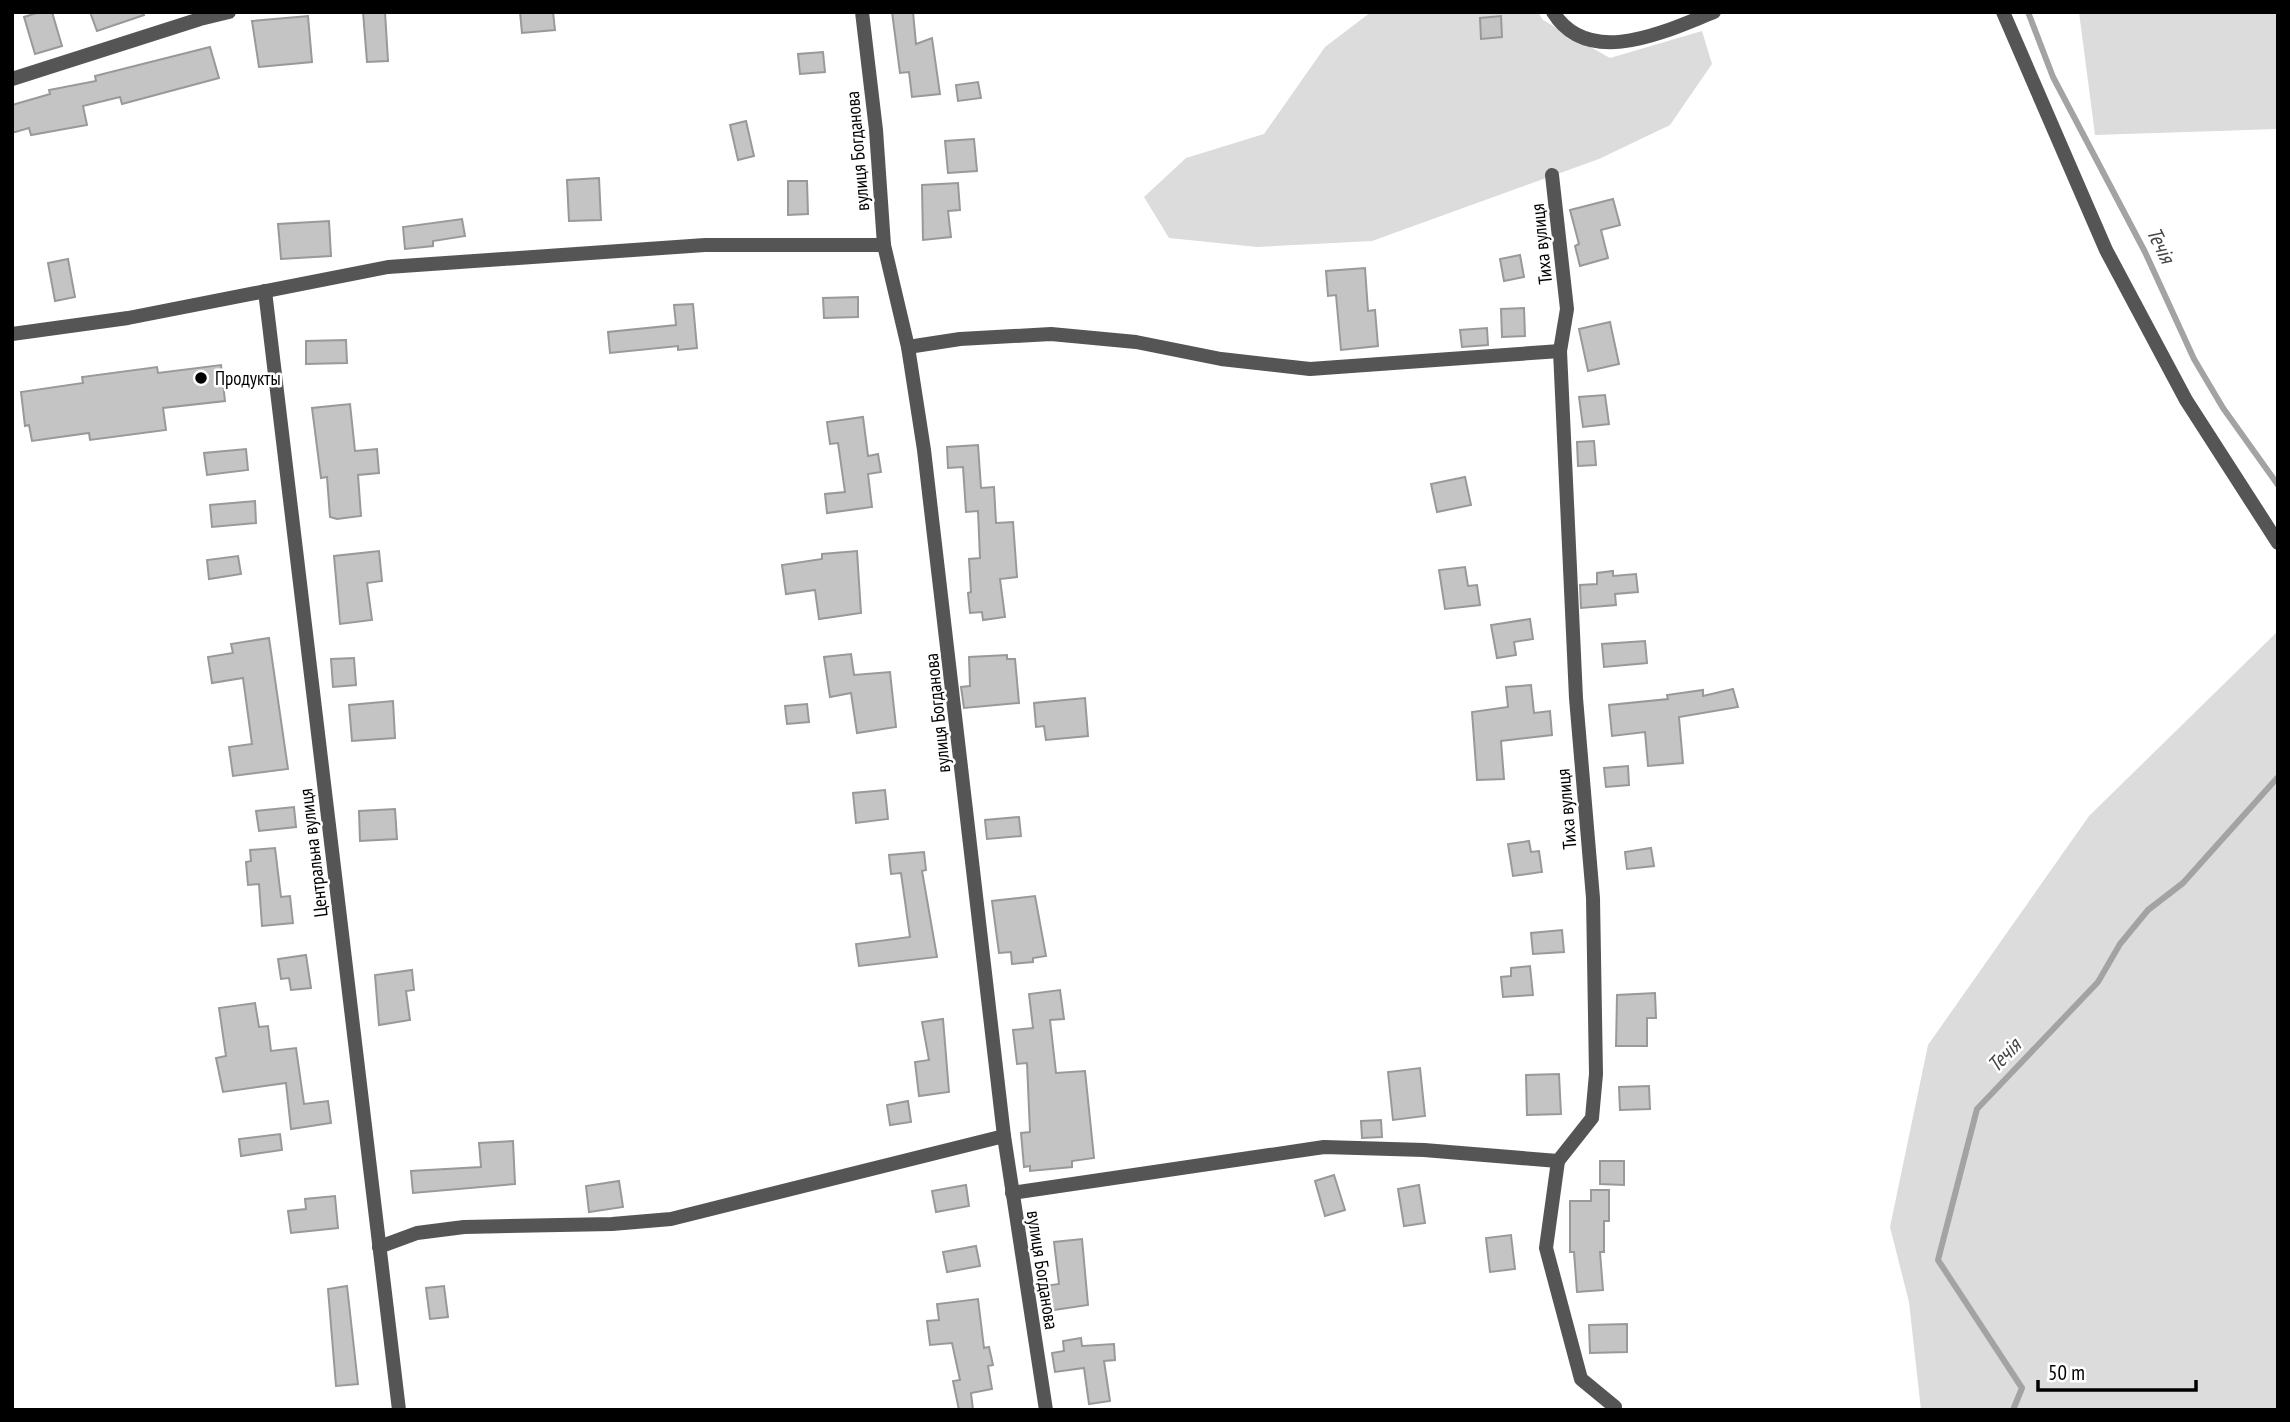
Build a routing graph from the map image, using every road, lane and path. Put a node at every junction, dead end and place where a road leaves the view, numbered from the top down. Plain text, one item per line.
1 (229, 12) edge
2 (862, 12) edge
3 (1553, 12) edge
4 (1714, 12) edge
5 (2003, 12) edge
6 (12, 79) edge
7 (1552, 176) dead end
8 (884, 245) junction
9 (265, 291) junction
10 (12, 334) edge
11 (908, 347) junction
12 (1560, 351) junction
13 (2278, 543) edge
14 (1004, 1136) junction
15 (1558, 1161) junction
16 (1012, 1193) junction
17 (379, 1247) junction
18 (1615, 1407) dead end
19 (399, 1410) edge
20 (1046, 1410) edge

1 - 6 street
2 - 8 street, вулиця Богданова
3 - 4 street
5 - 13 street
7 - 12 street, Тиха вулиця
8 - 9 street
8 - 11 street, вулиця Богданова
9 - 10 street
9 - 17 street, Центральна вулиця
11 - 12 street
11 - 14 street, вулиця Богданова
12 - 15 street, Тиха вулиця
14 - 16 street, вулиця Богданова
14 - 17 street
15 - 16 street
15 - 18 street
16 - 20 street, вулиця Богданова
17 - 19 street, Центральна вулиця

